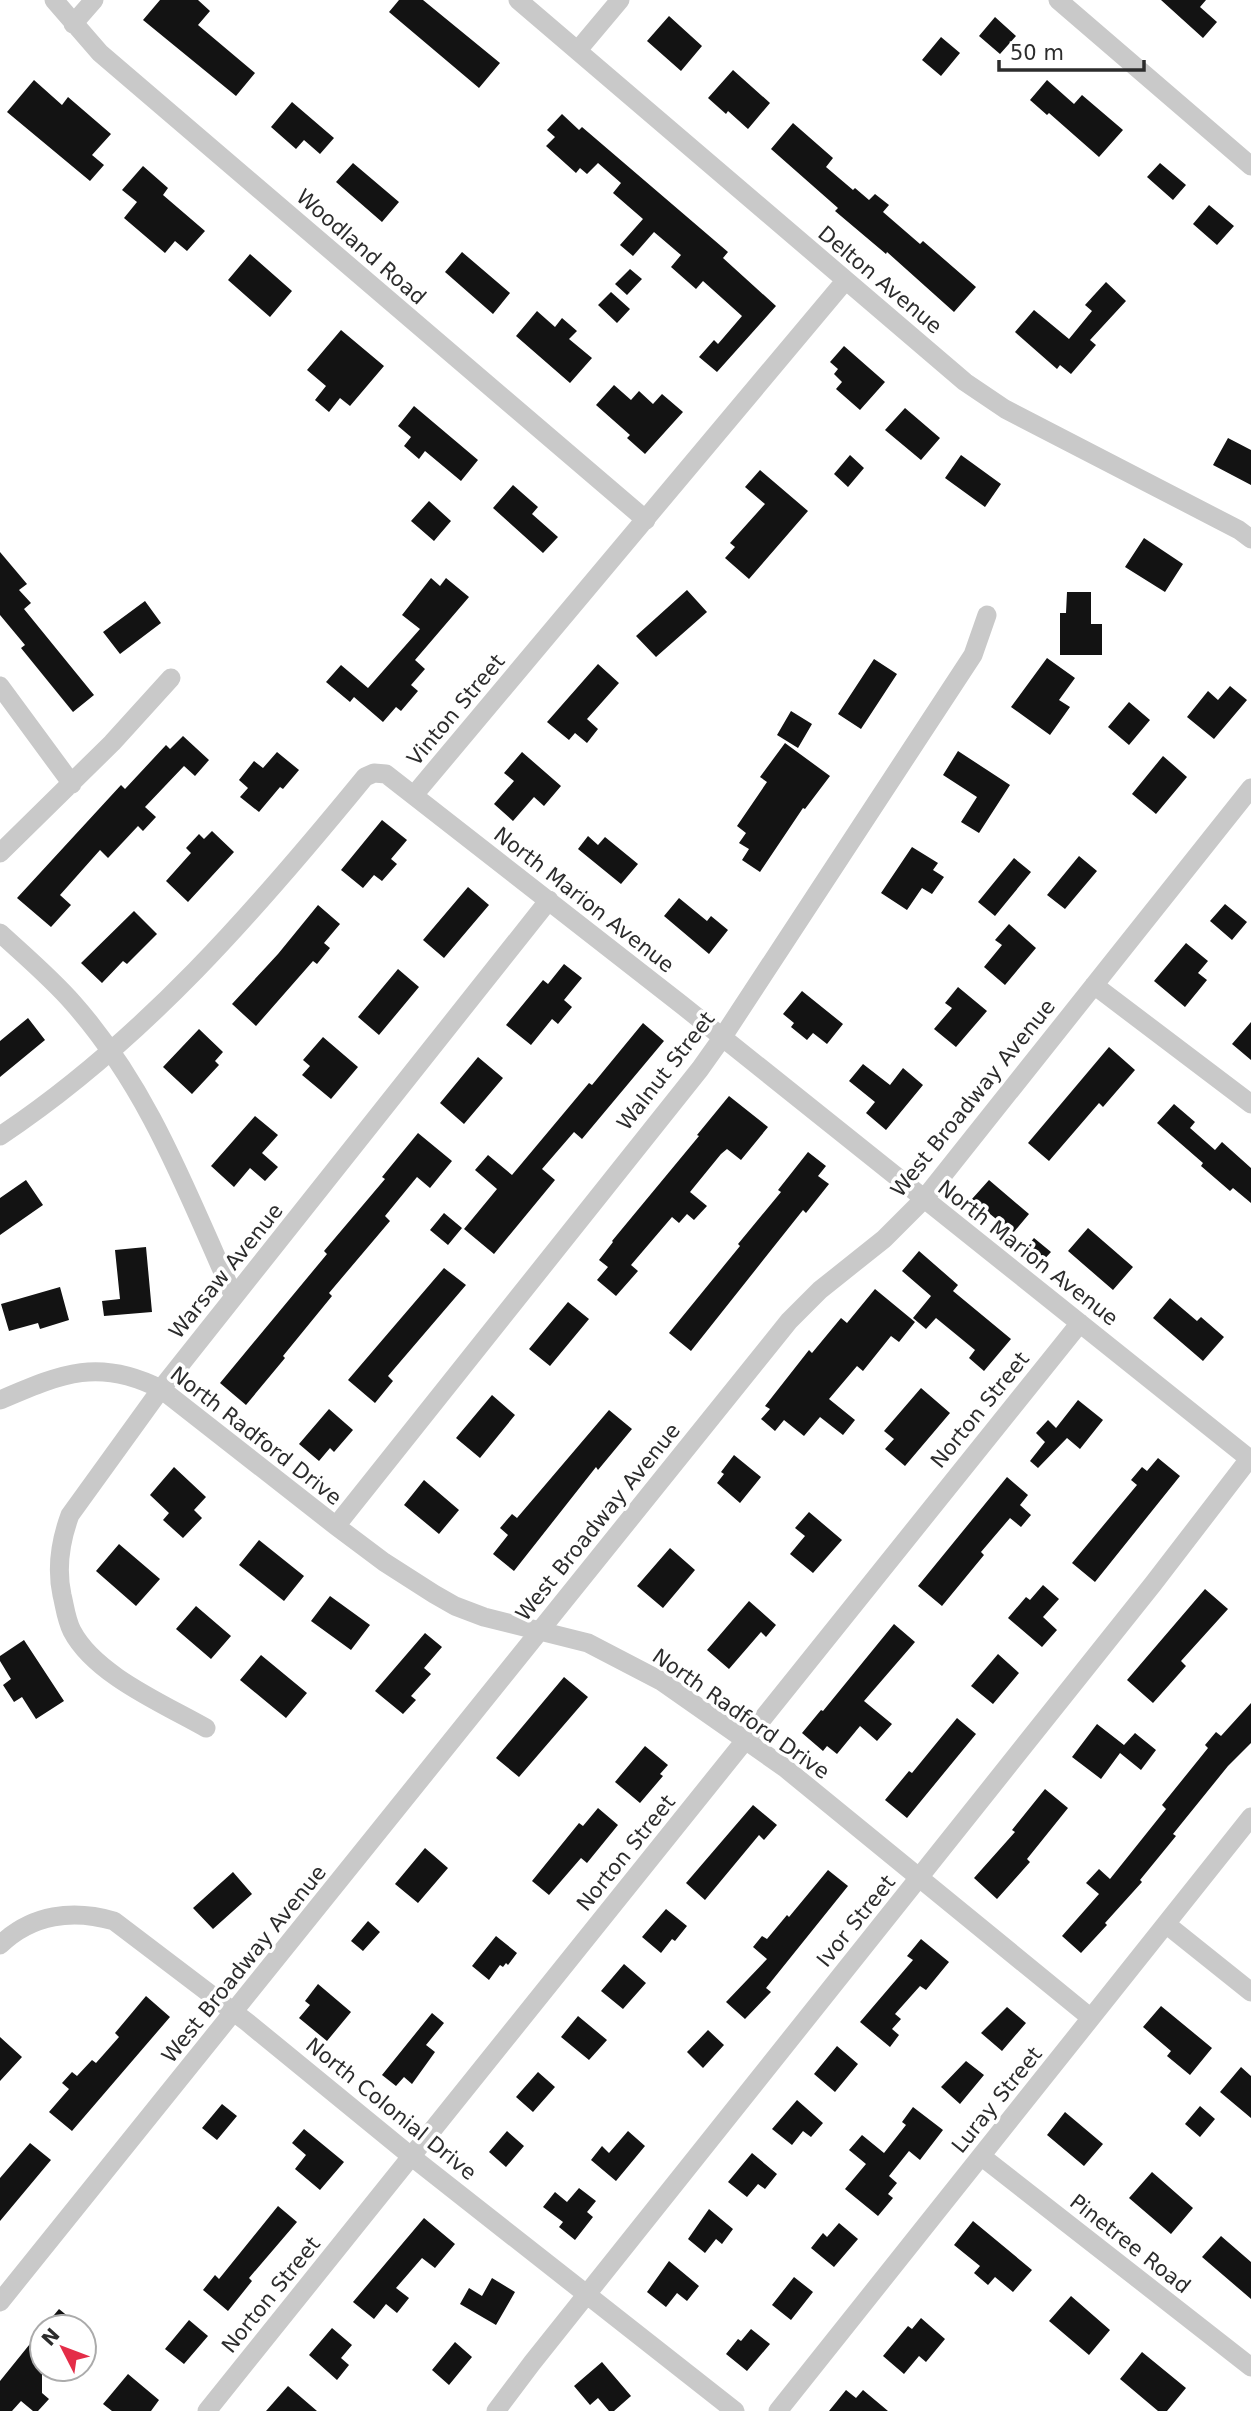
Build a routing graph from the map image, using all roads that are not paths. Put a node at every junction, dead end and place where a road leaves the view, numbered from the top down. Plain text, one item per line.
1 (54, 0) edge
2 (94, 0) edge
3 (518, 0) edge
4 (620, 0) edge
5 (1058, 0) edge
6 (73, 24) junction
7 (578, 50) junction
8 (1251, 166) edge
9 (845, 281) junction
10 (646, 520) junction
11 (1251, 539) edge
12 (987, 614) dead end
13 (172, 678) dead end
14 (0, 686) edge
15 (72, 784) junction
16 (1251, 788) edge
17 (414, 795) junction
18 (0, 853) edge
19 (550, 900) junction
20 (0, 933) edge
21 (1094, 985) junction
22 (722, 1038) junction
23 (111, 1051) junction
24 (1251, 1104) edge
25 (0, 1136) edge
26 (924, 1199) junction
27 (234, 1297) junction
28 (1080, 1323) junction
29 (160, 1389) junction
30 (0, 1399) edge
31 (1250, 1459) edge
32 (335, 1526) junction
33 (540, 1631) junction
34 (206, 1728) dead end
35 (746, 1739) junction
36 (1251, 1817) edge
37 (919, 1878) junction
38 (1166, 1924) junction
39 (0, 1945) edge
40 (1251, 1992) edge
41 (234, 2012) junction
42 (1091, 2018) junction
43 (981, 2156) junction
44 (412, 2157) junction
45 (587, 2294) junction
46 (0, 2302) edge
47 (1251, 2367) edge
48 (207, 2411) edge
49 (496, 2411) edge
50 (735, 2411) edge
51 (778, 2411) edge

1 - 6 street, Woodland Road
2 - 6 street
3 - 7 street, Delton Avenue
4 - 7 street
5 - 8 street
6 - 10 street, Woodland Road
7 - 9 street, Delton Avenue
9 - 10 street, Vinton Street
9 - 11 street, Delton Avenue
10 - 17 street, Vinton Street
12 - 22 street, Walnut Street
13 - 15 street
14 - 15 street
15 - 18 street
16 - 21 street, West Broadway Avenue
17 - 19 street, North Marion Avenue
17 - 23 street, Vinton Street
19 - 22 street, North Marion Avenue
19 - 27 street, Warsaw Avenue
20 - 23 street
21 - 24 street
21 - 26 street, West Broadway Avenue
22 - 26 street, North Marion Avenue
22 - 32 street, Walnut Street
23 - 25 street, Vinton Street
23 - 27 street
26 - 28 street, North Marion Avenue
26 - 33 street, West Broadway Avenue
27 - 29 street, Warsaw Avenue
28 - 31 street, North Marion Avenue
28 - 35 street, Norton Street
29 - 30 street, North Radford Drive
29 - 32 street, North Radford Drive
29 - 34 street, Warsaw Avenue
31 - 37 street, Ivor Street
32 - 33 street, North Radford Drive
33 - 35 street, North Radford Drive
33 - 41 street, West Broadway Avenue
35 - 37 street, North Radford Drive
35 - 44 street, Norton Street
36 - 38 street, Luray Street
37 - 42 street, North Radford Drive
37 - 45 street, Ivor Street
38 - 40 street
38 - 42 street, Luray Street
39 - 41 street, North Colonial Drive
41 - 44 street, North Colonial Drive
41 - 46 street, West Broadway Avenue
42 - 43 street, Luray Street
43 - 47 street, Pinetree Road
43 - 51 street, Luray Street
44 - 45 street, North Colonial Drive
44 - 48 street, Norton Street
45 - 49 street, Ivor Street
45 - 50 street, North Colonial Drive

